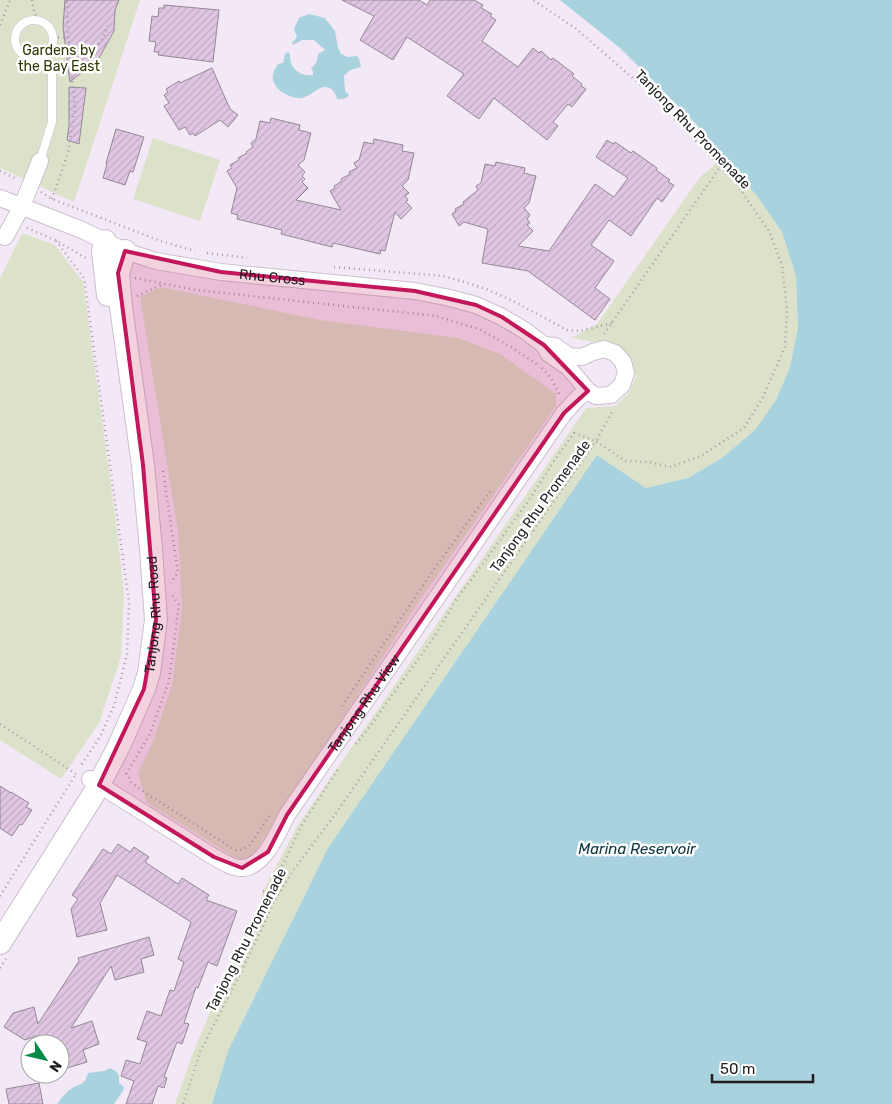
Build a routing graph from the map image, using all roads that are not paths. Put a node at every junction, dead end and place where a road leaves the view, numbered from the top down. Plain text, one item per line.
1 (41, 57) junction
2 (40, 161) joint
3 (0, 198) edge
4 (22, 206) junction
5 (9, 229) road end
6 (115, 246) junction
7 (544, 345) junction
8 (588, 391) junction
9 (88, 779) junction
10 (12, 912) edge
11 (0, 943) edge

1 - 1 lane
1 - 2 lane
2 - 4 street
3 - 4 street, Rhu Cross
4 - 5 street
4 - 6 street, Rhu Cross
6 - 7 street, Rhu Cross
6 - 9 street, Tanjong Rhu Road
7 - 8 street, Rhu Cross
7 - 8 street, Rhu Cross
8 - 9 street, Tanjong Rhu View
9 - 10 street, Tanjong Rhu Road
9 - 10 street, Tanjong Rhu Road
10 - 11 street, Tanjong Rhu Road

